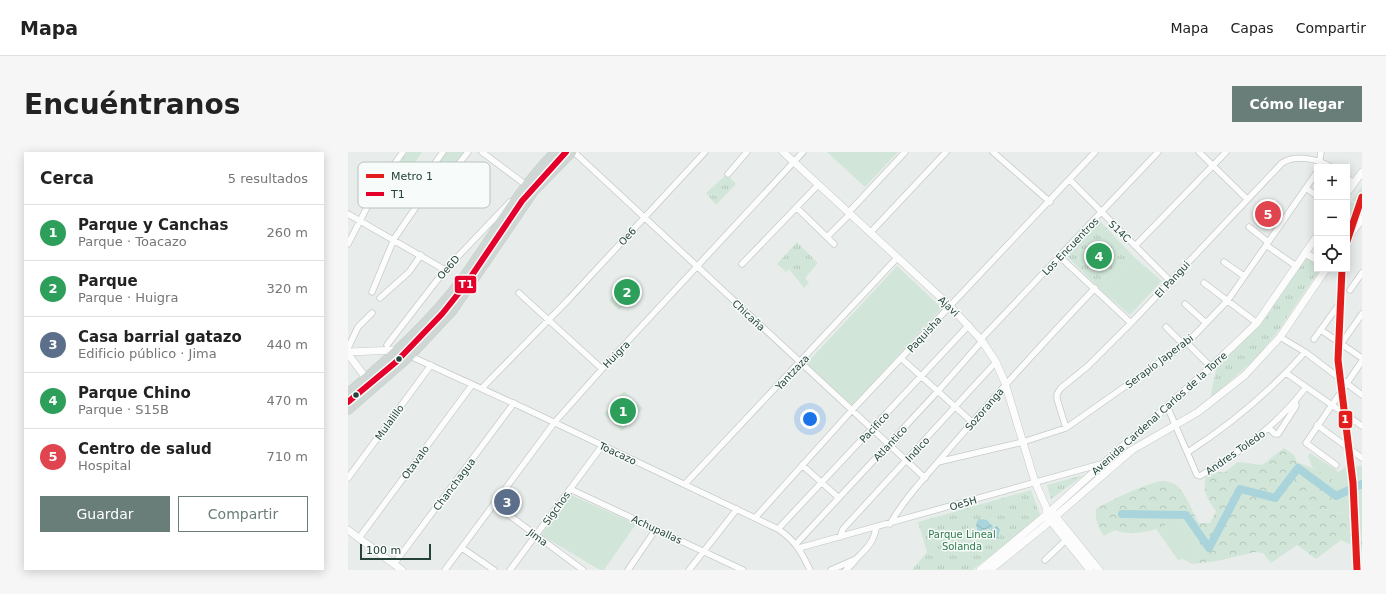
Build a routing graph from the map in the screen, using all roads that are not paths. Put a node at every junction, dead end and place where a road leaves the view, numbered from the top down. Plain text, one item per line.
1 (403, 152) edge
2 (443, 152) edge
3 (468, 152) edge
4 (482, 152) edge
5 (555, 152) edge
6 (573, 152) edge
7 (747, 152) edge
8 (783, 152) edge
9 (803, 152) edge
10 (904, 152) edge
11 (946, 152) edge
12 (993, 152) edge
13 (1095, 152) edge
14 (1158, 152) edge
15 (1199, 152) edge
16 (1226, 152) edge
17 (1321, 152) edge
18 (703, 153) edge
19 (1320, 160) junction
20 (396, 162) edge
21 (436, 162) edge
22 (460, 162) edge
23 (793, 162) junction
24 (1319, 164) edge
25 (1326, 164) edge
26 (1213, 166) junction
27 (1362, 172) edge
28 (728, 174) dead end
29 (1314, 176) edge
30 (1070, 180) junction
31 (1350, 180) edge
32 (1354, 183) junction
33 (525, 184) junction
34 (818, 185) junction
35 (1306, 188) junction
36 (1350, 189) edge
37 (534, 191) junction
38 (1314, 194) edge
39 (516, 197) junction
40 (1247, 199) junction
41 (1050, 202) junction
42 (366, 208) edge
43 (415, 208) edge
44 (797, 208) junction
45 (1101, 213) junction
46 (348, 214) edge
47 (849, 214) junction
48 (645, 218) junction
49 (1362, 219) edge
50 (360, 220) junction
51 (1249, 227) dead end
52 (870, 233) junction
53 (1349, 236) edge
54 (827, 237) junction
55 (394, 239) junction
56 (1314, 241) edge
57 (1267, 243) junction
58 (348, 244) edge
59 (834, 244) dead end
60 (1136, 246) junction
61 (1306, 253) junction
62 (420, 255) junction
63 (1059, 256) junction
64 (897, 258) junction
65 (1314, 258) edge
66 (1224, 262) dead end
67 (742, 264) dead end
68 (1296, 266) junction
69 (698, 267) junction
70 (445, 270) junction
71 (1324, 272) edge
72 (1361, 275) edge
73 (1244, 276) junction
74 (1170, 282) junction
75 (1204, 284) dead end
76 (1095, 288) junction
77 (1350, 290) dead end
78 (372, 292) dead end
79 (519, 293) dead end
80 (380, 298) dead end
81 (1228, 300) junction
82 (1340, 303) dead end
83 (1185, 304) dead end
84 (950, 306) junction
85 (372, 313) dead end
86 (1362, 314) edge
87 (549, 320) junction
88 (1131, 323) junction
89 (1206, 323) junction
90 (1257, 323) junction
91 (969, 325) junction
92 (1166, 327) dead end
93 (1321, 330) junction
94 (1280, 337) junction
95 (1314, 339) dead end
96 (981, 340) junction
97 (1186, 344) junction
98 (1341, 344) junction
99 (387, 345) dead end
100 (348, 348) edge
101 (397, 350) junction
102 (1305, 352) junction
103 (348, 353) edge
104 (410, 356) junction
105 (1362, 358) edge
106 (902, 359) junction
107 (1362, 361) edge
108 (800, 362) junction
109 (996, 362) junction
110 (431, 365) junction
111 (1211, 367) junction
112 (602, 368) junction
113 (1286, 374) junction
114 (921, 376) junction
115 (366, 378) junction
116 (1005, 383) junction
117 (1346, 383) junction
118 (472, 385) junction
119 (482, 388) junction
120 (1306, 388) junction
121 (938, 391) junction
122 (348, 393) edge
123 (1362, 395) edge
124 (1296, 402) junction
125 (514, 403) junction
126 (1331, 404) junction
127 (956, 406) junction
128 (1167, 406) junction
129 (348, 410) edge
130 (852, 410) junction
131 (972, 422) junction
132 (554, 423) junction
133 (1175, 424) junction
134 (1317, 425) junction
135 (1362, 426) edge
136 (1066, 428) junction
137 (1269, 428) junction
138 (872, 429) junction
139 (1023, 442) junction
140 (889, 444) junction
141 (602, 446) junction
142 (1188, 452) junction
143 (1362, 458) edge
144 (906, 460) junction
145 (938, 462) junction
146 (1102, 464) junction
147 (802, 465) junction
148 (1336, 465) dead end
149 (348, 478) edge
150 (925, 478) junction
151 (823, 482) junction
152 (1035, 482) junction
153 (685, 484) junction
154 (570, 489) junction
155 (839, 498) junction
156 (494, 504) junction
157 (737, 509) junction
158 (1049, 514) junction
159 (755, 518) junction
160 (890, 524) junction
161 (876, 528) junction
162 (656, 529) junction
163 (778, 529) junction
164 (348, 530) edge
165 (536, 536) junction
166 (840, 537) junction
167 (359, 538) junction
168 (1066, 540) junction
169 (798, 546) junction
170 (462, 548) junction
171 (704, 551) junction
172 (856, 559) junction
173 (1045, 560) dead end
174 (394, 564) junction
175 (402, 570) edge
176 (445, 570) edge
177 (494, 570) edge
178 (510, 570) edge
179 (584, 570) edge
180 (628, 570) edge
181 (689, 570) edge
182 (743, 570) edge
183 (810, 570) edge
184 (831, 570) edge
185 (846, 570) edge
186 (980, 570) edge
187 (990, 570) edge
188 (1090, 570) edge
189 (1099, 570) edge

1 - 20 street
2 - 21 street
3 - 22 street
4 - 33 street
5 - 33 main road
6 - 37 main road
6 - 48 street, Chicaña
7 - 28 street
8 - 23 street, Ajavi
9 - 23 street, Huigra
10 - 47 street
11 - 52 street
12 - 41 street
13 - 30 street, Paquisha
14 - 45 street, Los Encuentros
15 - 26 street
16 - 26 street
17 - 19 street
18 - 48 street, Oe6
19 - 24 street
19 - 25 street
19 - 40 street, El Pangui
23 - 34 street, Ajavi
23 - 69 street, Huigra
26 - 40 street
26 - 60 street
27 - 32 street
29 - 35 street, Serapio Japerabi
30 - 41 street, Paquisha
30 - 45 street, S14C
31 - 32 street
32 - 36 street
33 - 37 street
33 - 39 main road
34 - 44 street
34 - 47 street, Ajavi
35 - 38 street
35 - 57 street, Serapio Japerabi
37 - 104 main road
39 - 70 street, Oe6D
39 - 101 main road
40 - 74 street, El Pangui
41 - 84 street, Paquisha
42 - 50 street
43 - 55 street
44 - 54 street
44 - 67 street
45 - 60 street, S14C
45 - 63 street, Los Encuentros
46 - 50 street
47 - 52 street, Ajavi
47 - 54 street
48 - 69 street, Chicaña
48 - 87 street, Oe6
49 - 53 street
50 - 55 street
50 - 58 street
51 - 57 street
52 - 64 street, Ajavi
54 - 59 street
55 - 62 street
55 - 78 street
56 - 61 street, Avenida Cardenal Carlos de la Torre
57 - 68 street
57 - 73 street, Serapio Japerabi
60 - 74 street, S14C
61 - 65 street
61 - 68 street, Avenida Cardenal Carlos de la Torre
62 - 70 street
62 - 80 street
63 - 76 street
63 - 96 street, Los Encuentros
64 - 84 street, Ajavi
64 - 108 street, Yantzaza
66 - 73 street
68 - 90 street, Avenida Cardenal Carlos de la Torre
69 - 108 street, Chicaña
69 - 112 street, Huigra
70 - 99 street, Oe6D
71 - 94 street, Avenida Cardenal Carlos de la Torre
72 - 77 street
73 - 81 street, Serapio Japerabi
74 - 88 street, El Pangui
75 - 81 street
76 - 88 street
76 - 116 street, Sozoranga
79 - 87 street
81 - 89 street, Serapio Japerabi
81 - 90 street
82 - 93 street
83 - 89 street
84 - 91 street, Ajavi
84 - 106 street, Paquisha
85 - 100 street
86 - 98 street
87 - 112 street
87 - 119 street, Oe6
88 - 136 street, El Pangui
89 - 97 street, Serapio Japerabi
90 - 111 street, Avenida Cardenal Carlos de la Torre
91 - 96 street, Ajavi
91 - 114 street, Pacifico
92 - 97 street
93 - 95 street
93 - 98 street
94 - 102 street
94 - 133 street, Avenida Cardenal Carlos de la Torre
96 - 109 street, Ajavi
96 - 121 street, Atlantico
97 - 111 street
97 - 136 street, Serapio Japerabi
98 - 105 street
101 - 103 street
101 - 104 street
101 - 115 main road
102 - 113 street
102 - 117 street
103 - 115 street
104 - 110 street, Toacazo
104 - 129 main road
106 - 114 street
106 - 130 street, Paquisha
107 - 117 street
108 - 130 street, Chicaña
108 - 153 street, Yantzaza
109 - 116 street, Ajavi
109 - 127 street, Indico
110 - 118 street, Toacazo
110 - 149 street, Mulalillo
111 - 128 street, Avenida Cardenal Carlos de la Torre
112 - 132 street, Huigra
113 - 120 street
113 - 142 street
114 - 121 street
114 - 138 street, Pacifico
115 - 122 main road
116 - 131 street, Sozoranga
116 - 139 street, Ajavi
117 - 123 street
117 - 126 street
118 - 119 street, Toacazo
118 - 167 street, Otavalo
119 - 125 street, Toacazo
120 - 124 street, Andres Toledo
120 - 126 street
121 - 127 street
121 - 140 street, Atlantico
124 - 137 street, Andres Toledo
124 - 137 street
125 - 132 street, Toacazo
125 - 174 street, Chanchagua
126 - 134 street
126 - 135 street
127 - 131 street
127 - 144 street, Indico
128 - 133 street, Andres Toledo
128 - 146 street, Avenida Cardenal Carlos de la Torre
130 - 138 street, Chicaña
130 - 147 street, Paquisha
131 - 145 street, Sozoranga
132 - 141 street, Toacazo
132 - 156 street, Huigra
133 - 142 street, Andres Toledo
133 - 158 street, Avenida Cardenal Carlos de la Torre
134 - 143 street
134 - 148 street
136 - 139 street, Serapio Japerabi
137 - 142 street, Andres Toledo
138 - 140 street, Chicaña
138 - 151 street, Pacifico
139 - 145 street, Serapio Japerabi
139 - 152 street, Ajavi
140 - 144 street, Chicaña
140 - 155 street, Atlantico
141 - 153 street, Toacazo
141 - 154 street, Sigchos
144 - 150 street, Chicaña
144 - 166 street, Indico
145 - 150 street, Sozoranga
146 - 152 street, Oe5H
146 - 158 street, Avenida Cardenal Carlos de la Torre
147 - 151 street
147 - 159 street, Paquisha
150 - 160 street, Sozoranga
151 - 155 street
151 - 163 street, Pacifico
152 - 158 street, Ajavi
152 - 160 street, Oe5H
153 - 157 street, Toacazo
154 - 162 street, Achupallas
154 - 165 street, Sigchos
155 - 169 street, Atlantico
156 - 165 street, Jima
156 - 170 street, Huigra
157 - 159 street, Toacazo
157 - 171 street
158 - 168 street, Ajavi
158 - 186 street, Avenida Cardenal Carlos de la Torre
158 - 187 street, Avenida Cardenal Carlos de la Torre
158 - 189 street, Ajavi
159 - 163 street, Toacazo
160 - 161 street
161 - 166 street
161 - 172 street
162 - 171 street, Achupallas
162 - 180 street
163 - 169 street, Toacazo
164 - 167 street
165 - 178 street, Sigchos
165 - 179 street, Jima
166 - 169 street
167 - 174 street
168 - 173 street
168 - 188 street, Ajavi
169 - 183 street, Toacazo
170 - 176 street, Huigra
170 - 177 street
171 - 181 street
171 - 182 street, Achupallas
172 - 184 street
172 - 185 street
174 - 175 street

